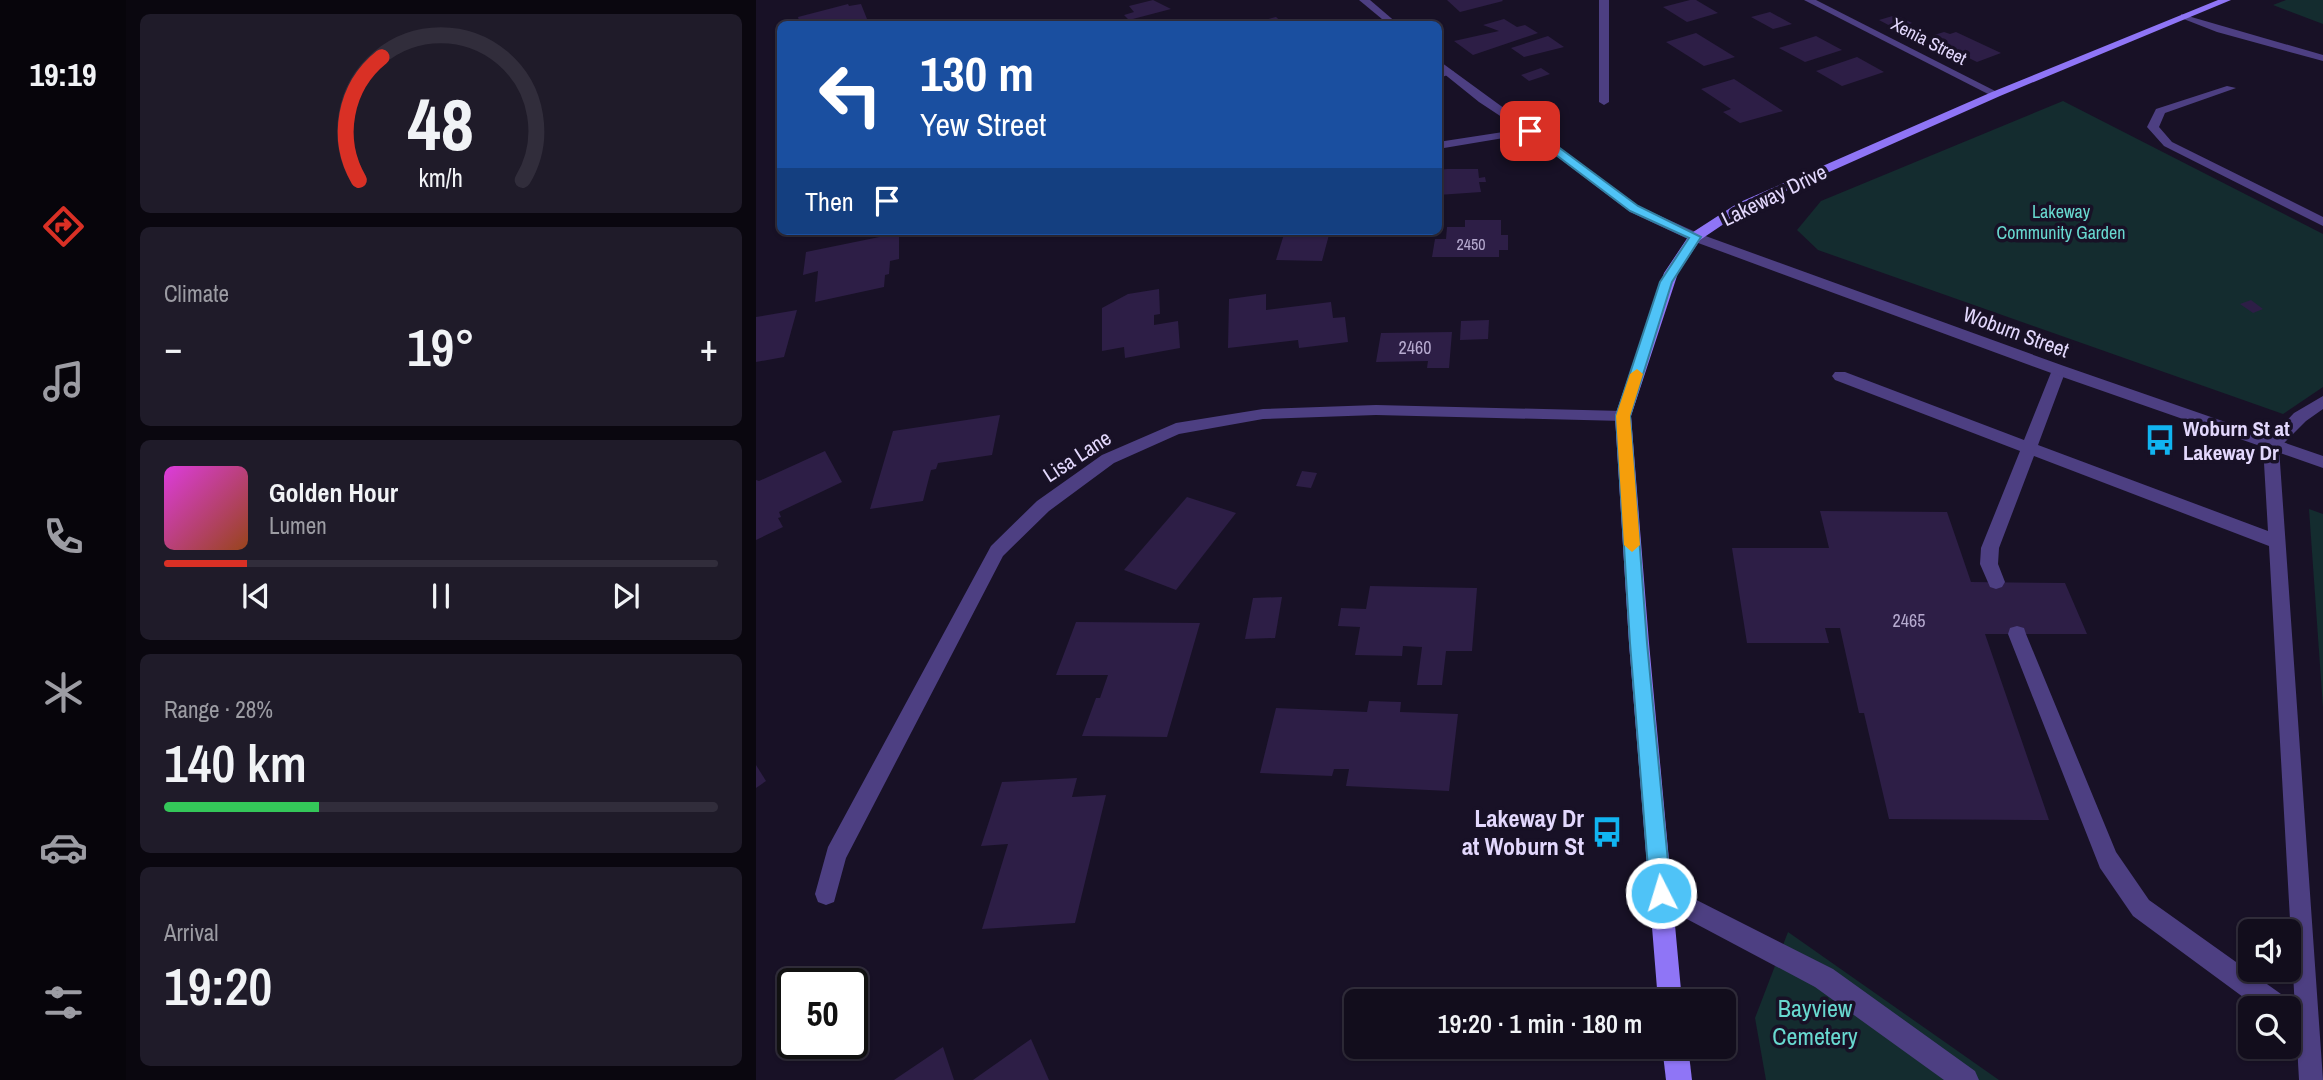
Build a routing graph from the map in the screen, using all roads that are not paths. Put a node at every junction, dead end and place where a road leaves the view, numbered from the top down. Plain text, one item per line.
1 (1364, 0) edge
2 (1604, 0) edge
3 (1809, 0) edge
4 (2226, 0) edge
5 (2184, 16) junction
6 (1389, 21) edge
7 (2323, 58) edge
8 (1444, 74) edge
9 (2231, 88) dead end
10 (1996, 94) junction
11 (1604, 102) dead end
12 (1530, 131) junction
13 (1442, 145) edge
14 (2323, 222) edge
15 (1695, 237) junction
16 (2059, 370) junction
17 (1840, 376) dead end
18 (2323, 401) edge
19 (1623, 416) junction
20 (2271, 446) junction
21 (2029, 447) junction
22 (2323, 462) edge
23 (2277, 542) junction
24 (1996, 582) dead end
25 (2017, 634) dead end
26 (1661, 893) junction
27 (826, 894) dead end
28 (1669, 989) edge
29 (2262, 996) edge
30 (2298, 996) edge
31 (2301, 1031) edge
32 (1677, 1059) edge
33 (1679, 1080) edge
34 (1966, 1080) edge
35 (2312, 1080) edge

1 - 6 street
2 - 11 street
3 - 10 street, Xenia Street
4 - 5 main road, Lakeway Drive
5 - 7 street
5 - 10 main road, Lakeway Drive
8 - 12 street, Woburn Street
9 - 14 street
10 - 15 main road, Lakeway Drive
12 - 13 street
12 - 15 street, Woburn Street
15 - 16 street, Woburn Street
15 - 19 main road, Lakeway Drive
16 - 20 street, Woburn Street
16 - 21 street
17 - 21 street
18 - 20 street
19 - 26 main road, Lakeway Drive
19 - 27 street, Lisa Lane
20 - 22 street, Woburn Street
20 - 23 street
21 - 23 street
21 - 24 street
23 - 30 street
25 - 29 street
26 - 28 main road, Lakeway Drive
26 - 34 street
31 - 35 street
32 - 33 main road

